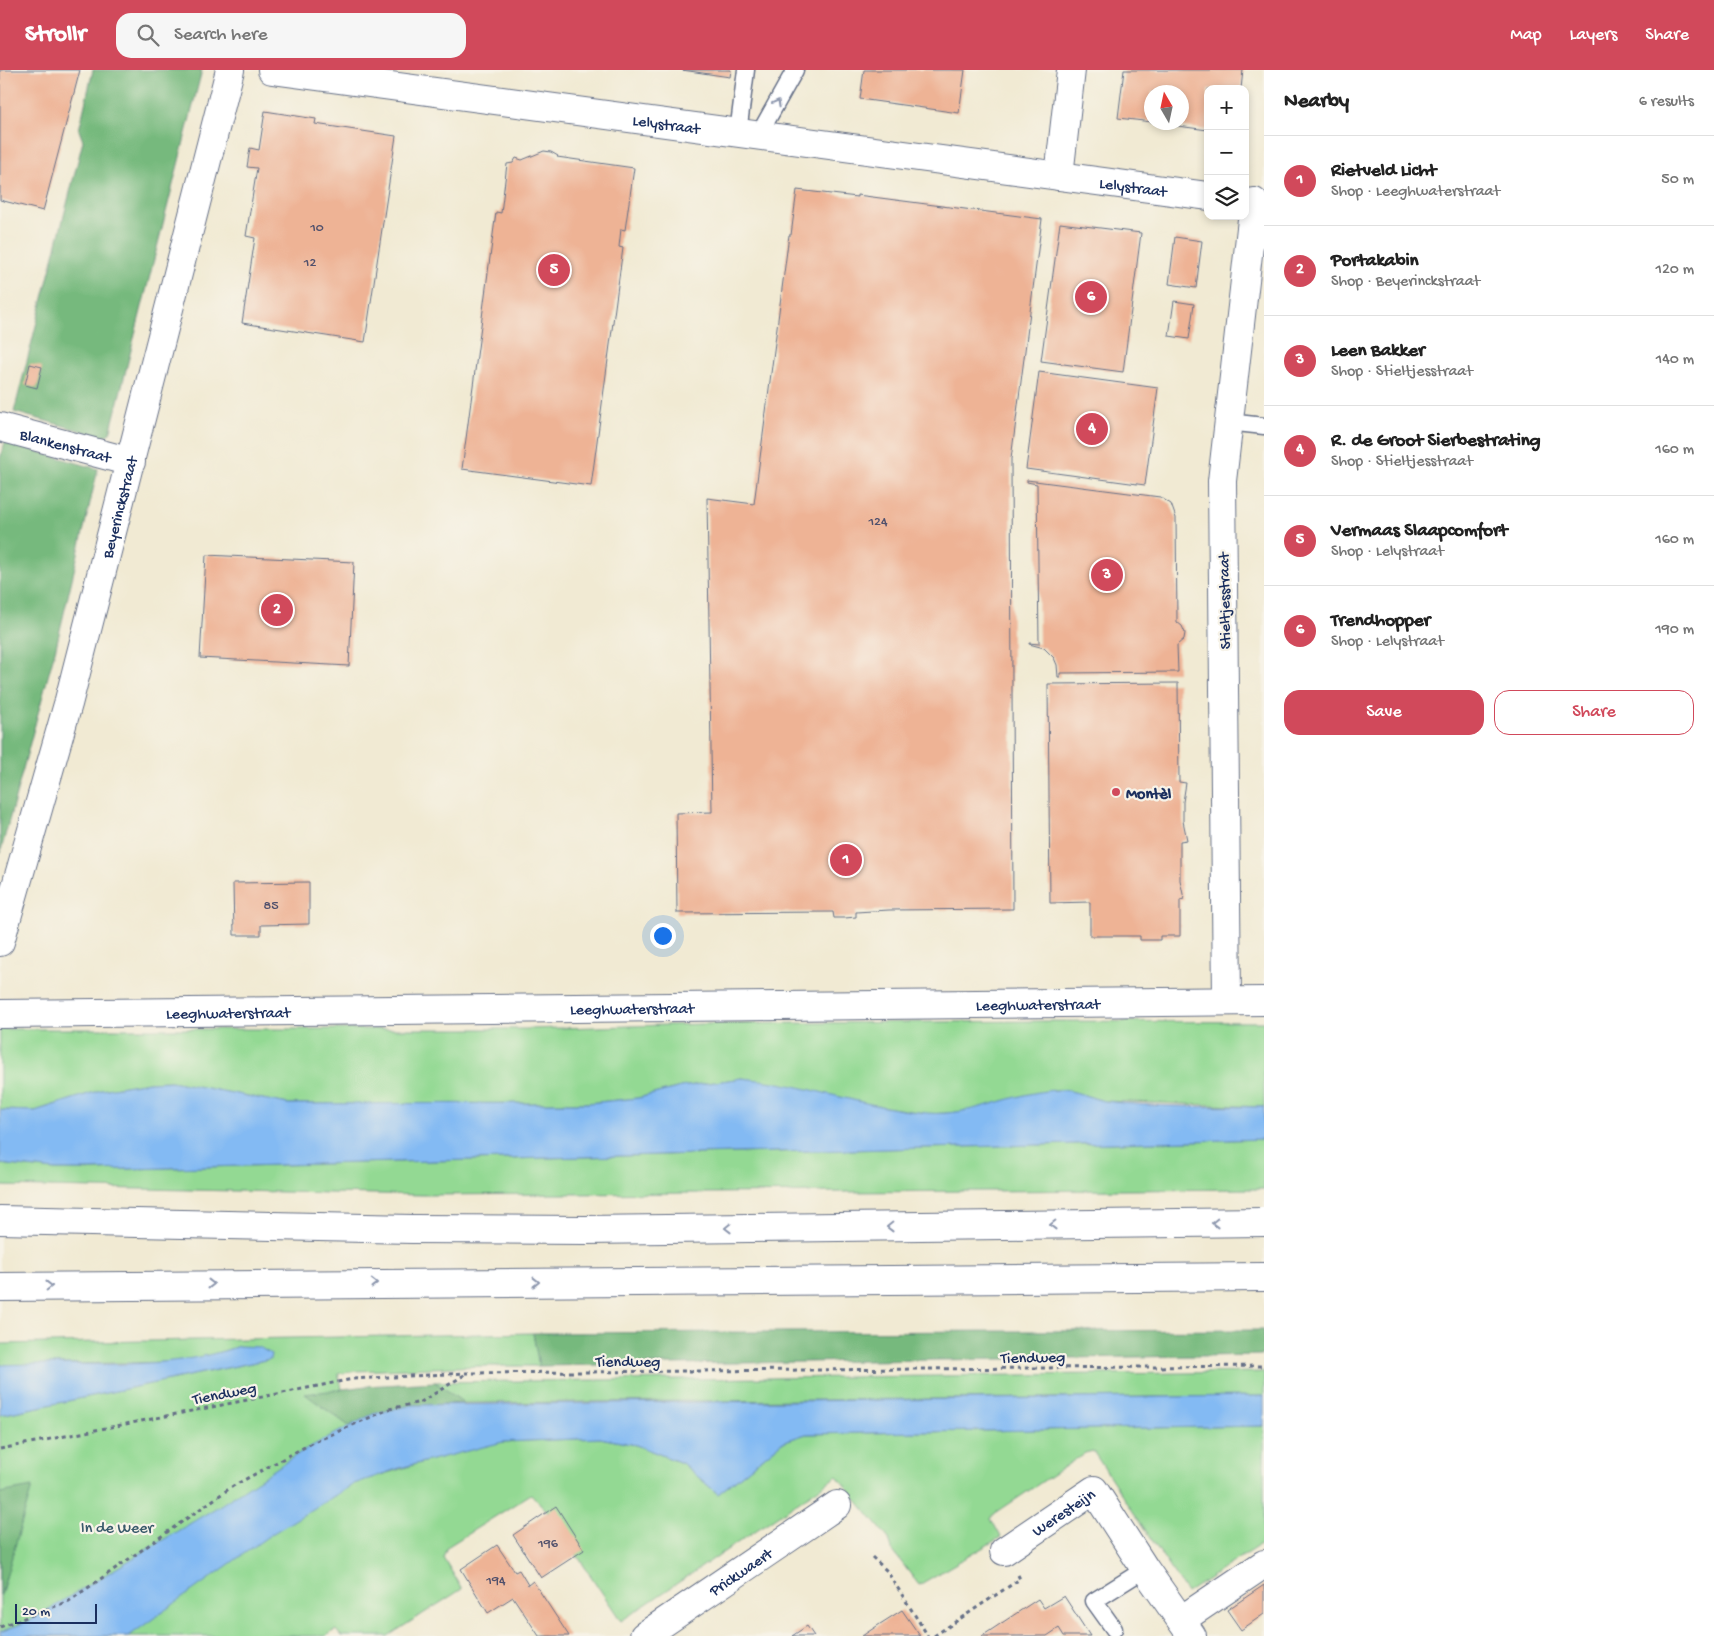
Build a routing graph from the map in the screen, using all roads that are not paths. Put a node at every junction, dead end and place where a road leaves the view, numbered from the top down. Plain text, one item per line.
1 (230, 70) edge
2 (272, 70) edge
3 (746, 70) edge
4 (795, 70) edge
5 (1071, 70) edge
6 (748, 134) junction
7 (1059, 176) junction
8 (1204, 195) edge
9 (1254, 202) edge
10 (1228, 422) junction
11 (1264, 426) edge
12 (0, 428) edge
13 (131, 462) junction
14 (0, 942) edge
15 (1227, 1001) junction
16 (1264, 1001) edge
17 (0, 1014) edge
18 (0, 1220) edge
19 (1264, 1222) edge
20 (1264, 1276) edge
21 (0, 1287) edge
22 (837, 1505) dead end
23 (1004, 1550) road end
24 (1264, 1564) edge
25 (1145, 1569) junction
26 (1187, 1628) edge
27 (1114, 1629) dead end
28 (644, 1636) edge

1 - 13 main road, Beyerinckstraat
2 - 6 main road, Lelystraat
3 - 6 lane
6 -> 4 lane
5 - 7 main road
6 - 7 main road, Lelystraat
7 - 8 main road, Lelystraat
9 - 10 main road, Stieltjesstraat
10 - 11 lane
10 - 15 main road, Stieltjesstraat
12 - 13 main road, Blankenstraat
13 - 14 main road, Beyerinckstraat
15 - 16 main road, Leeghwaterstraat
15 - 17 main road, Leeghwaterstraat
19 -> 18 main road
21 -> 20 main road
22 - 28 main road, Prickwaert
23 - 25 main road, Weresteijn
24 - 26 main road, Weresteijn
25 - 26 main road, Weresteijn
25 - 27 lane

